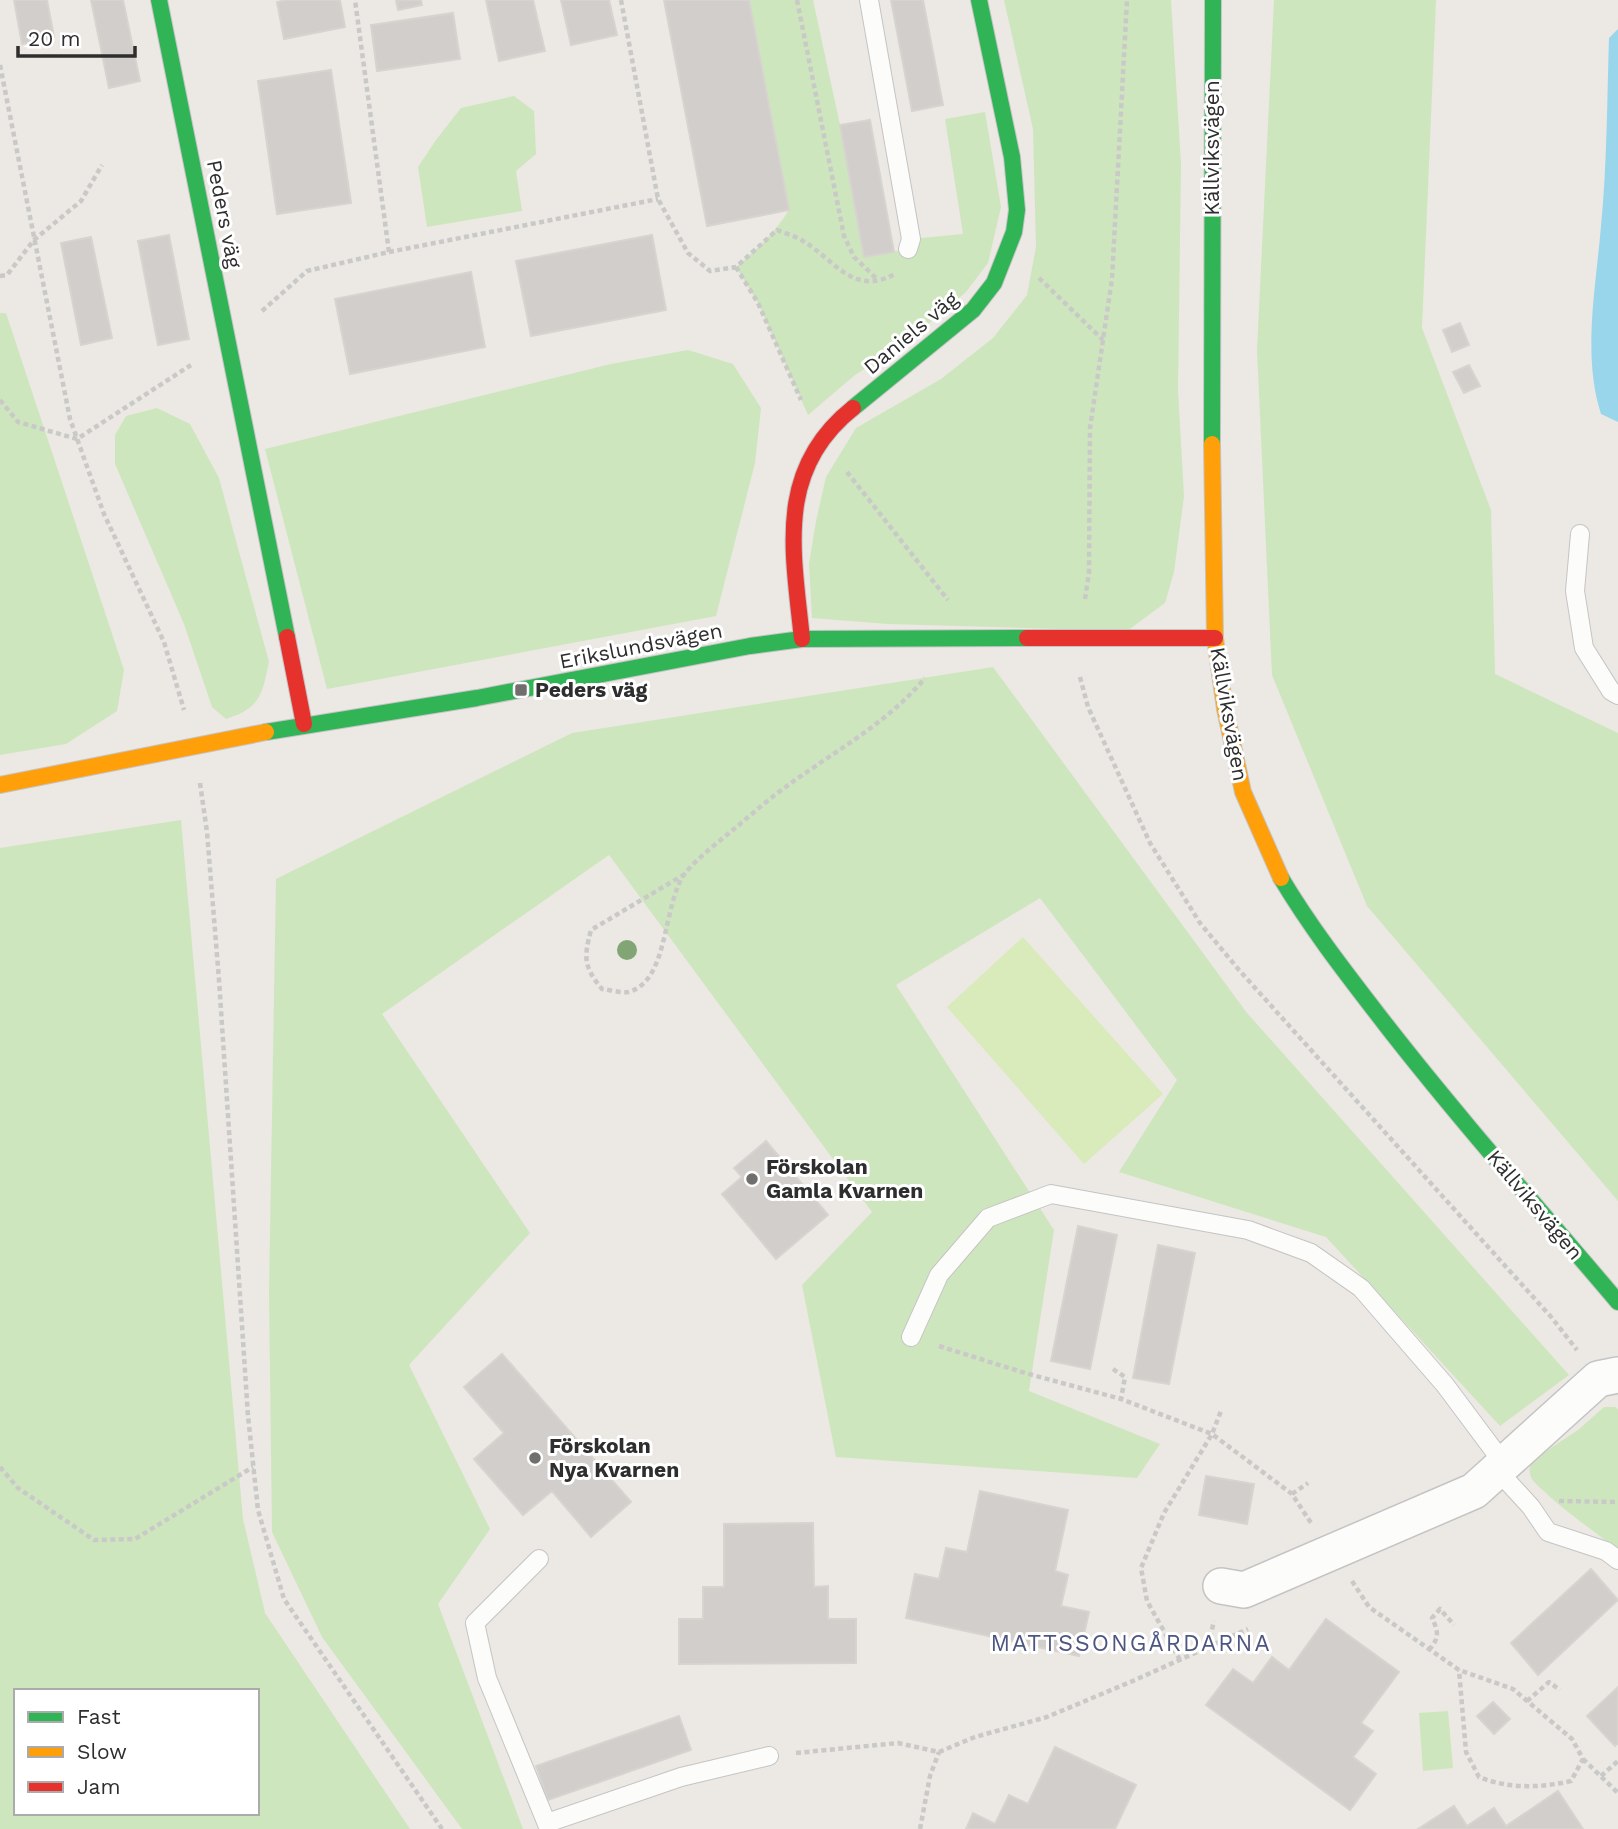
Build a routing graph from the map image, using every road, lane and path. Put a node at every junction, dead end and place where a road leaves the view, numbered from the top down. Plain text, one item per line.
1 (159, 0) edge
2 (355, 0) edge
3 (621, 0) edge
4 (797, 0) edge
5 (869, 0) edge
6 (979, 0) edge
7 (1213, 0) edge
8 (0, 65) edge
9 (102, 165) dead end
10 (658, 199) junction
11 (34, 240) junction
12 (908, 249) joint
13 (1007, 250) junction
14 (389, 251) junction
15 (0, 276) edge
16 (878, 280) junction
17 (1104, 340) dead end
18 (228, 341) junction
19 (0, 400) edge
20 (77, 439) junction
21 (1580, 534) dead end
22 (1215, 638) junction
23 (802, 639) junction
24 (951, 639) junction
25 (1618, 695) edge
26 (185, 715) dead end
27 (304, 724) junction
28 (200, 782) dead end
29 (0, 785) edge
30 (685, 874) junction
31 (1618, 1302) edge
32 (911, 1337) joint
33 (1113, 1369) dead end
34 (1618, 1375) edge
35 (1121, 1399) junction
36 (1222, 1411) dead end
37 (1212, 1434) junction
38 (0, 1467) edge
39 (253, 1467) junction
40 (1500, 1467) junction
41 (1308, 1483) dead end
42 (1292, 1494) junction
43 (1331, 1552) junction
44 (539, 1559) dead end
45 (1618, 1560) edge
46 (1221, 1586) dead end
47 (1454, 1625) dead end
48 (1429, 1650) junction
49 (1180, 1660) dead end
50 (1459, 1670) junction
51 (1560, 1690) dead end
52 (1527, 1701) junction
53 (769, 1756) joint
54 (1583, 1759) junction
55 (1618, 1761) edge
56 (1601, 1776) junction
57 (1618, 1793) edge
58 (548, 1826) edge
59 (442, 1829) edge
60 (920, 1829) edge

1 - 18 street, Peders väg
2 - 14 path
3 - 10 path
4 - 16 path
5 - 12 lane
6 - 13 street, Daniels väg
7 - 22 street, Källviksvägen
8 - 11 path
9 - 11 path
10 - 14 path
10 - 16 path
11 - 15 path
11 - 20 path
12 - 16 path
13 - 17 path
13 - 23 street, Daniels väg
14 - 18 path
18 - 20 path
18 - 27 street, Peders väg
19 - 20 path
20 - 26 path
21 - 25 lane
22 - 24 street, Erikslundsvägen
22 - 31 street, Källviksvägen
23 - 24 street, Erikslundsvägen
23 - 27 street, Erikslundsvägen
24 - 30 path
27 - 29 street, Erikslundsvägen
28 - 39 path
30 - 30 path
32 - 35 path
32 - 40 lane
33 - 35 path
34 - 40 street
35 - 37 path
36 - 37 path
37 - 42 path
37 - 49 path
38 - 39 path
39 - 59 path
40 - 43 street
40 - 45 lane
41 - 42 path
42 - 43 path
43 - 46 street
43 - 48 path
44 - 58 lane
47 - 48 path
48 - 50 path
50 - 52 path
50 - 54 path
51 - 52 path
52 - 54 path
53 - 58 lane
53 - 60 path
54 - 56 path
55 - 56 path
56 - 57 path

